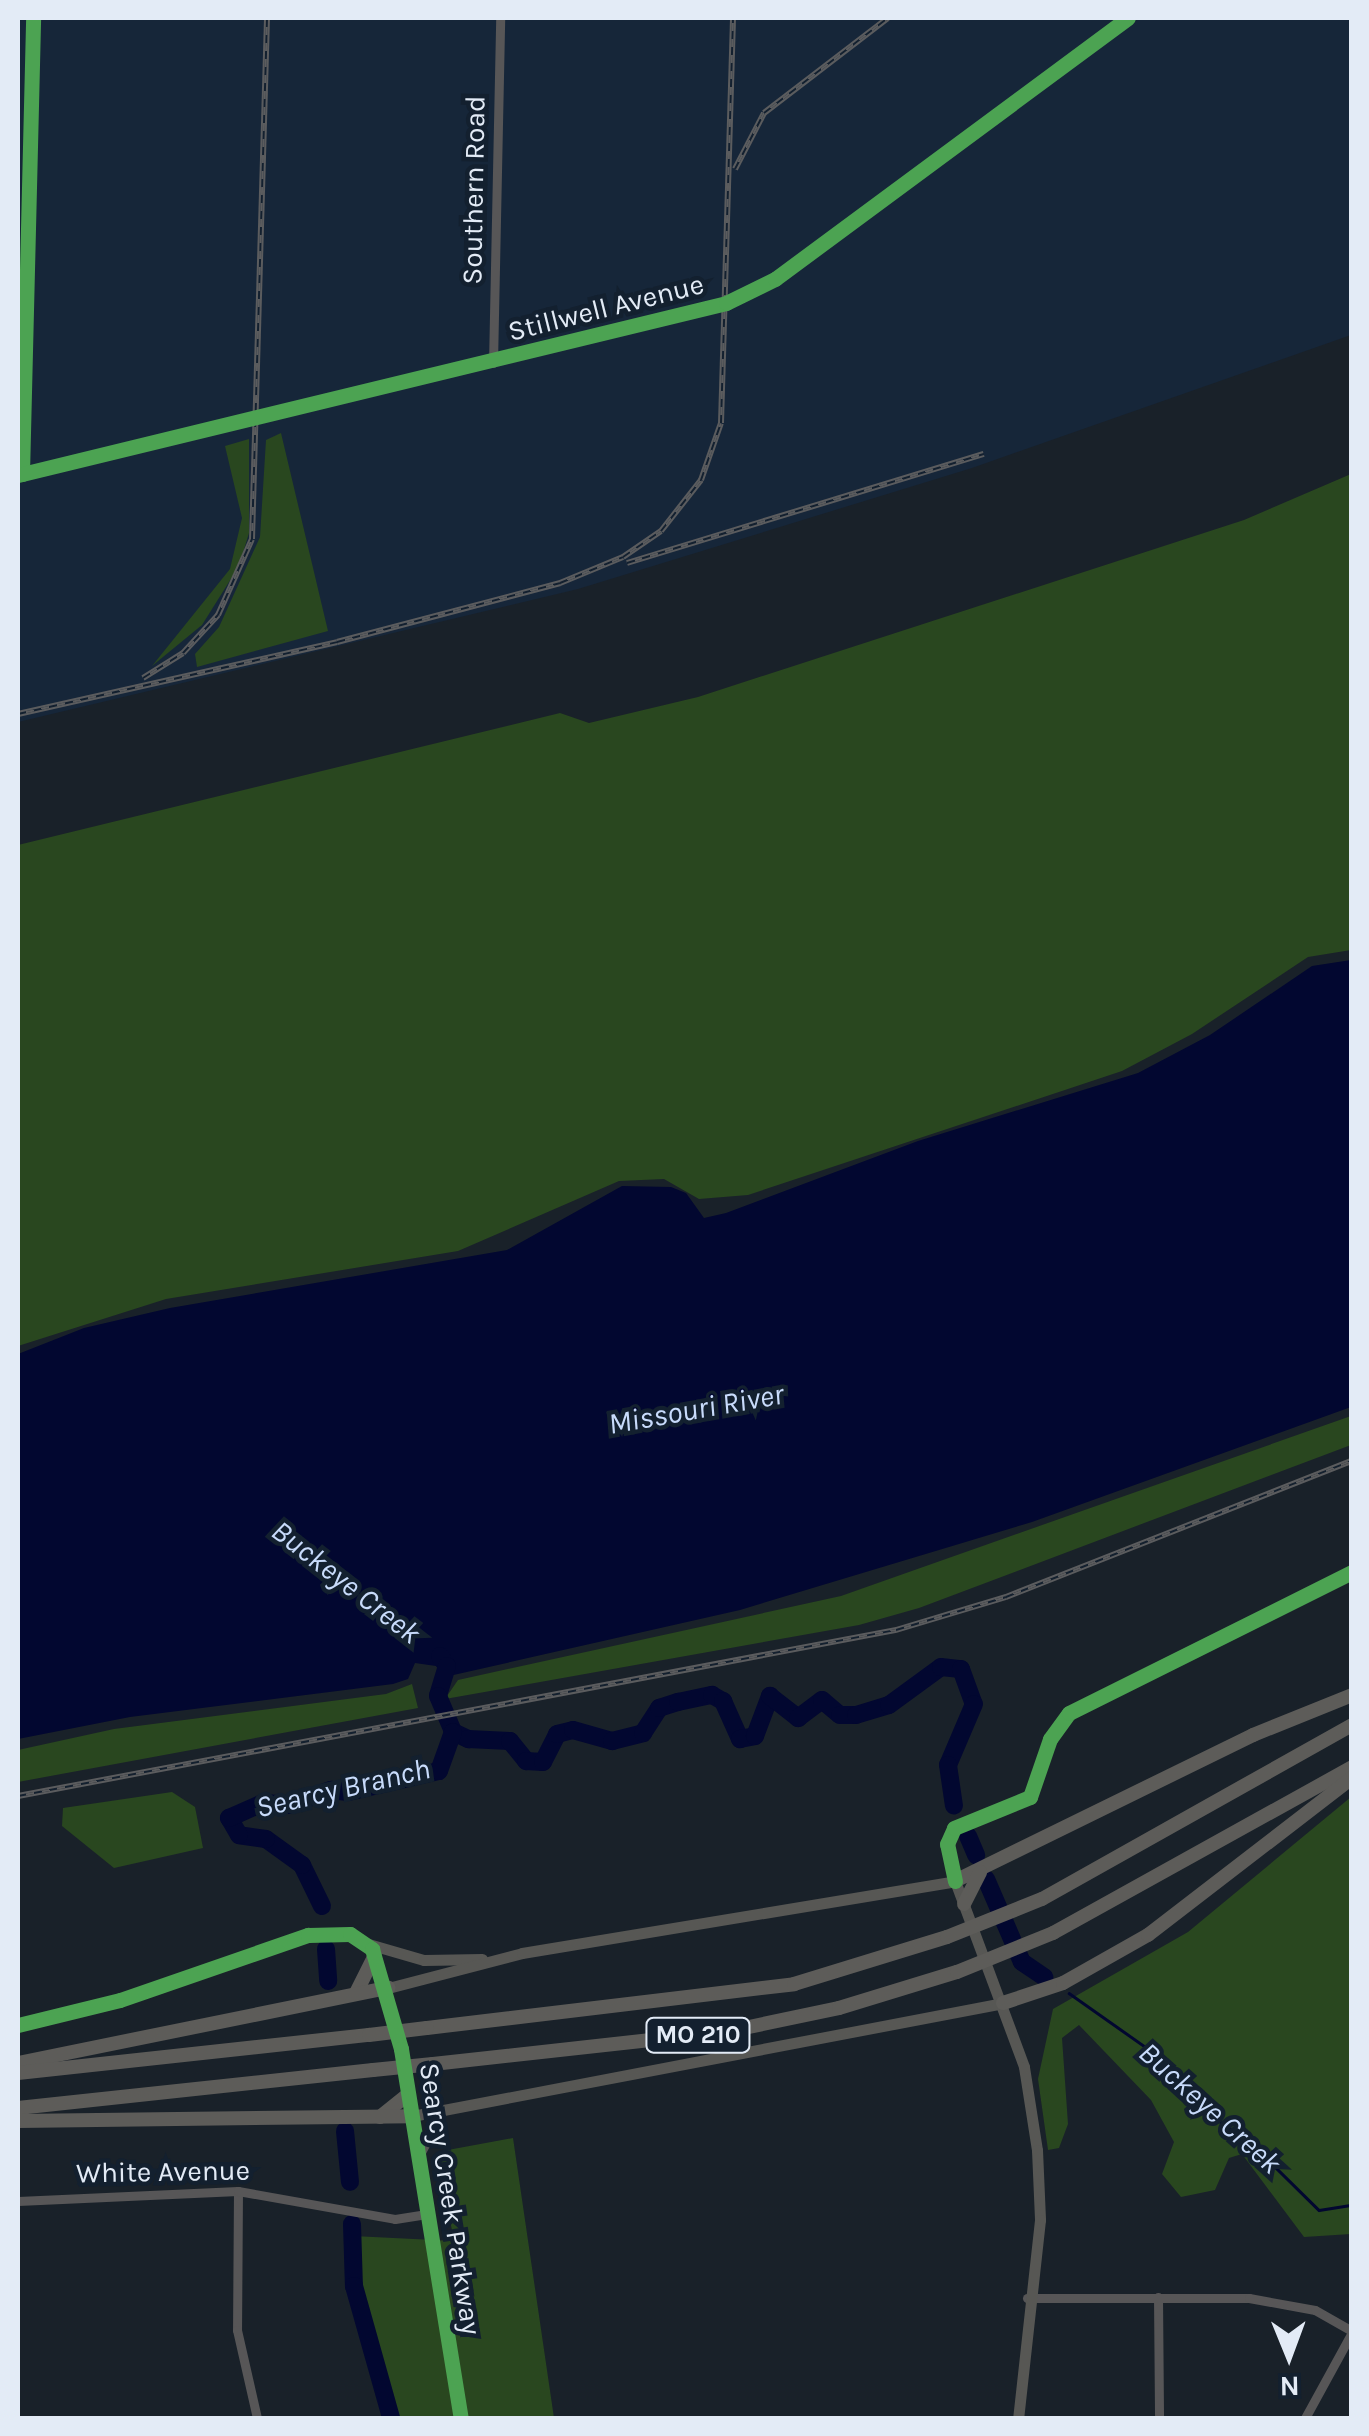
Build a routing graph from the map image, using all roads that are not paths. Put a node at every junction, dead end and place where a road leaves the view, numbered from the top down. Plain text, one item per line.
1 (33, 18) edge
2 (500, 18) edge
3 (1128, 18) edge
4 (493, 363) junction
5 (20, 474) edge
6 (1352, 1572) edge
7 (1352, 1696) edge
8 (1352, 1725) edge
9 (1352, 1766) edge
10 (1352, 1778) edge
11 (984, 1868) junction
12 (955, 1881) junction
13 (964, 1904) junction
14 (370, 1949) junction
15 (496, 1958) junction
16 (388, 1988) junction
17 (356, 1993) junction
18 (1003, 2003) junction
19 (18, 2025) edge
20 (18, 2064) edge
21 (18, 2073) edge
22 (408, 2094) junction
23 (18, 2108) edge
24 (442, 2109) junction
25 (412, 2116) junction
26 (379, 2117) junction
27 (18, 2121) edge
28 (419, 2154) junction
29 (238, 2191) junction
30 (18, 2201) edge
31 (427, 2214) junction
32 (1158, 2297) junction
33 (1027, 2298) junction
34 (1352, 2331) edge
35 (257, 2418) edge
36 (460, 2418) edge
37 (1018, 2418) edge
38 (1159, 2418) edge
39 (1305, 2418) edge

1 - 5 street
2 - 4 street, Southern Road
3 - 4 street, Stillwell Avenue
4 - 5 street, Stillwell Avenue
6 - 12 street
7 - 11 highway
8 - 21 highway, MO 210, bridge
9 - 23 highway, MO 210, bridge
10 - 18 highway
11 - 12 highway
11 - 13 highway
12 - 13 main road
12 - 15 main road
13 - 18 main road
14 - 15 main road
14 - 16 street, Searcy Creek Parkway
14 - 17 highway
14 - 19 street
15 - 16 main road
16 - 17 highway
16 - 22 street, Searcy Creek Parkway
17 - 20 highway
18 - 24 main road
18 - 33 main road
22 - 25 street, Searcy Creek Parkway
22 - 26 highway
24 - 25 main road
24 - 28 main road
25 - 26 highway
25 - 28 street, Searcy Creek Parkway
26 - 27 highway
28 - 31 street, Searcy Creek Parkway
29 - 30 street, White Avenue
29 - 31 street, White Avenue
29 - 35 street
31 - 36 street, Searcy Creek Parkway
32 - 33 street
32 - 34 street
32 - 38 street
33 - 37 main road
34 - 39 street

